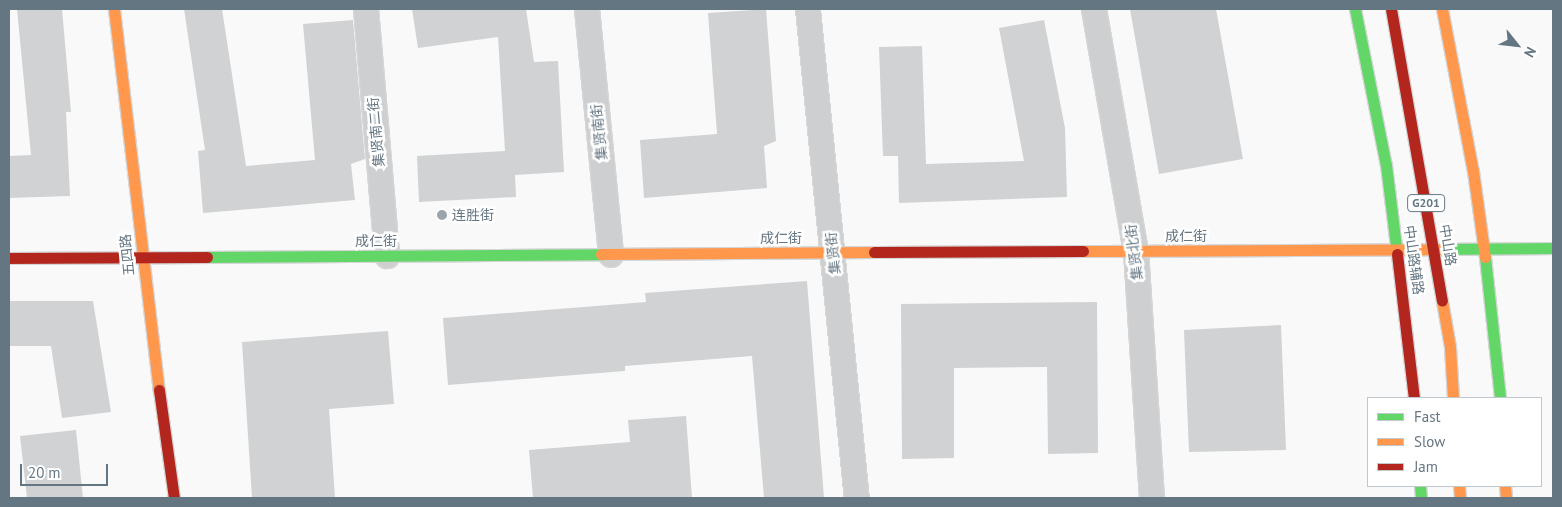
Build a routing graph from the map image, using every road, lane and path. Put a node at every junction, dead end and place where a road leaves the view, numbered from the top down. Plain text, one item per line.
1 (114, 9) edge
2 (366, 9) edge
3 (587, 9) edge
4 (808, 9) edge
5 (1094, 9) edge
6 (1355, 9) edge
7 (1391, 9) edge
8 (1442, 9) edge
9 (1553, 248) edge
10 (1397, 249) junction
11 (1433, 249) junction
12 (1483, 249) junction
13 (1136, 251) junction
14 (833, 253) junction
15 (610, 255) junction
16 (387, 256) junction
17 (9, 258) edge
18 (142, 258) junction
19 (1414, 397) edge
20 (1453, 397) edge
21 (1500, 397) edge
22 (174, 498) edge
23 (857, 498) edge
24 (1152, 498) edge

1 - 18 main road, 五四路
2 - 16 street, 集贤南二街
3 - 15 street, 集贤南街
4 - 14 street, 集贤街
5 - 13 street, 集贤北街
6 - 10 main road, 中山路辅路
7 - 11 main road, 中山路 / G201
8 - 12 main road
9 - 12 main road, 成仁街
10 - 11 main road, 成仁街
10 - 13 main road, 成仁街
10 - 19 main road, 中山路辅路
11 - 12 main road, 成仁街
11 - 20 main road, 中山路 / G201
12 - 21 main road
13 - 14 main road, 成仁街
13 - 24 street, 集贤北街
14 - 15 main road, 成仁街
14 - 23 street, 集贤街
15 - 16 main road, 成仁街
16 - 18 main road, 成仁街
17 - 18 main road, 成仁街
18 - 22 main road, 五四路

